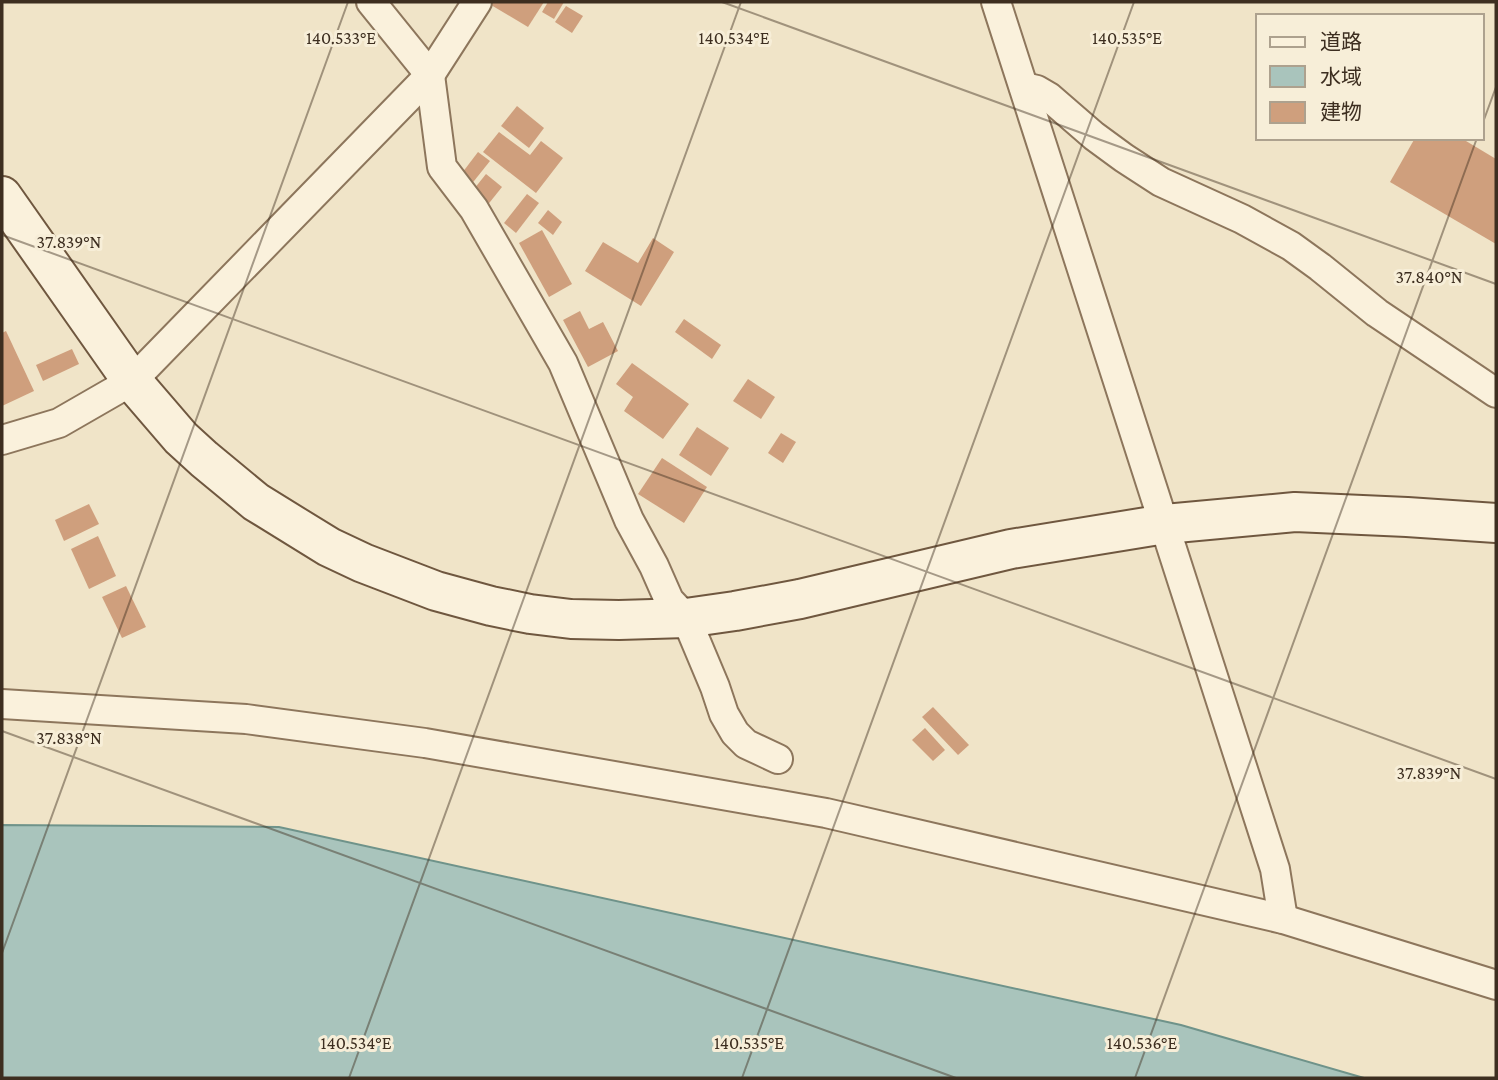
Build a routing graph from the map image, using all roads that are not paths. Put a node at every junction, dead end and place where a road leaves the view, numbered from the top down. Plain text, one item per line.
1 (371, 2) edge
2 (477, 2) edge
3 (996, 2) edge
4 (430, 75) junction
5 (1024, 87) junction
6 (2, 196) edge
7 (132, 382) junction
8 (1496, 393) edge
9 (2, 440) edge
10 (1496, 523) edge
11 (1165, 524) junction
12 (686, 618) junction
13 (2, 704) edge
14 (778, 759) dead end
15 (1283, 919) junction
16 (1496, 985) edge

1 - 4 street
2 - 4 street
3 - 5 street
4 - 7 street
4 - 12 street
5 - 8 street
5 - 11 street
6 - 7 street
7 - 9 street
7 - 12 street
10 - 11 street
11 - 12 street
11 - 15 street
12 - 14 street
13 - 15 street
15 - 16 street

